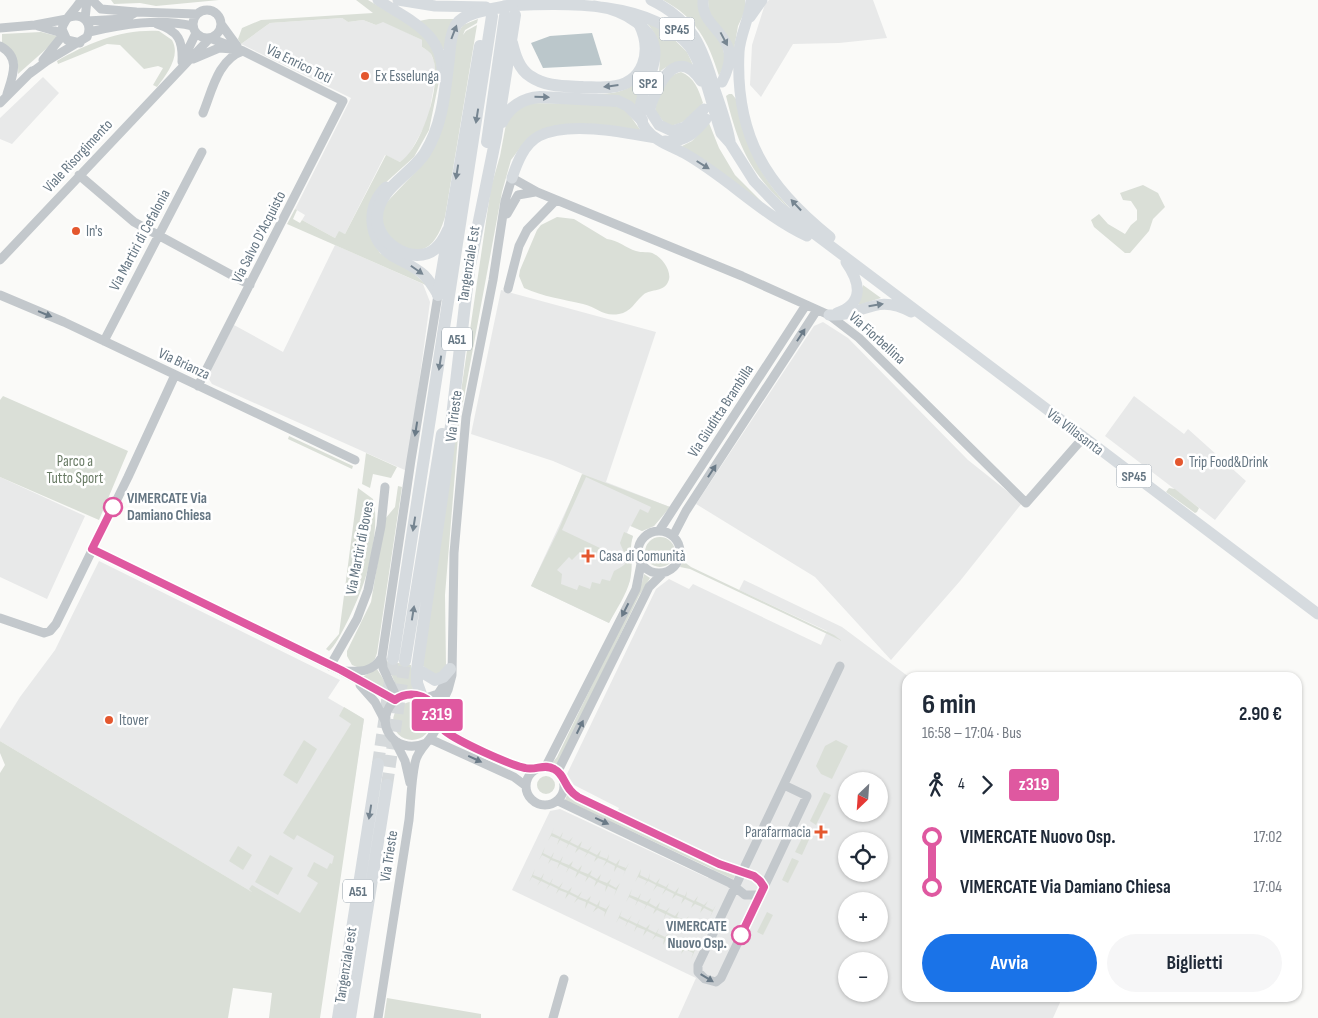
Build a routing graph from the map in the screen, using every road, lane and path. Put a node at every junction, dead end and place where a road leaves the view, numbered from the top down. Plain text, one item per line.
1 (80, 0) edge
2 (87, 0) edge
3 (92, 0) edge
4 (378, 0) edge
5 (398, 0) edge
6 (651, 0) edge
7 (704, 0) edge
8 (751, 0) edge
9 (762, 0) edge
10 (558, 3) junction
11 (513, 10) junction
12 (136, 12) junction
13 (197, 14) junction
14 (68, 18) junction
15 (86, 20) junction
16 (152, 23) junction
17 (639, 23) junction
18 (746, 23) junction
19 (221, 24) junction
20 (36, 25) junction
21 (0, 28) edge
22 (195, 30) junction
23 (90, 32) junction
24 (63, 34) junction
25 (210, 38) junction
26 (511, 41) junction
27 (80, 42) junction
28 (0, 46) edge
29 (243, 51) junction
30 (739, 61) junction
31 (185, 62) junction
32 (28, 75) junction
33 (722, 82) dead end
34 (722, 95) dead end
35 (3, 100) edge
36 (343, 101) joint
37 (203, 113) dead end
38 (709, 116) junction
39 (642, 120) junction
40 (496, 137) junction
41 (658, 139) junction
42 (730, 143) junction
43 (202, 152) dead end
44 (79, 175) junction
45 (512, 178) junction
46 (537, 192) junction
47 (556, 200) junction
48 (502, 225) junction
49 (448, 230) junction
50 (158, 236) junction
51 (835, 250) junction
52 (0, 260) edge
53 (469, 270) junction
54 (250, 285) junction
55 (508, 289) dead end
56 (438, 294) junction
57 (0, 295) edge
58 (806, 305) junction
59 (911, 307) junction
60 (817, 310) junction
61 (830, 315) junction
62 (929, 322) junction
63 (104, 341) junction
64 (175, 375) junction
65 (198, 386) junction
66 (1083, 438) junction
67 (355, 460) dead end
68 (385, 487) dead end
69 (659, 531) junction
70 (673, 536) junction
71 (92, 549) junction
72 (642, 564) junction
73 (662, 574) junction
74 (1318, 614) edge
75 (0, 618) edge
76 (393, 659) junction
77 (451, 665) junction
78 (330, 666) junction
79 (840, 666) dead end
80 (417, 669) junction
81 (341, 670) junction
82 (354, 679) junction
83 (424, 698) junction
84 (396, 699) junction
85 (437, 714) junction
86 (385, 721) junction
87 (438, 724) junction
88 (395, 741) junction
89 (428, 741) junction
90 (378, 764) tunnel mouth
91 (546, 766) junction
92 (534, 770) junction
93 (558, 771) junction
94 (387, 785) tunnel mouth
95 (565, 785) junction
96 (784, 785) junction
97 (526, 786) junction
98 (412, 788) junction
99 (558, 801) junction
100 (743, 872) junction
101 (736, 886) junction
102 (762, 891) junction
103 (564, 980) dead end
104 (338, 1018) edge
105 (350, 1018) edge
106 (378, 1018) edge
107 (553, 1018) edge

1 - 14 street
2 - 15 street
3 - 12 street
4 -> 56 main road
5 - 11 main road
6 - 42 main road, SP45
7 -> 33 main road
8 - 18 main road
9 - 18 main road
10 - 11 main road, SP45
10 - 17 main road, SP2
10 - 38 main road, SP45
11 - 26 highway
49 -> 11 highway
11 - 53 highway, Tangenziale Est / A51
12 - 13 street
12 - 15 street
13 - 19 street
13 - 22 street
14 - 15 street
14 - 20 street
14 - 24 street
15 - 23 street
16 - 22 street
16 - 23 street
16 - 31 street
17 -> 26 highway
17 - 39 main road, SP2
18 - 30 main road
19 - 25 street
19 - 29 street, Via Enrico Toti
20 - 21 street
20 - 24 street
22 - 25 street
22 - 31 street, Viale Risorgimento
23 - 27 street
24 - 27 street
24 - 32 street
25 - 29 street, Via Enrico Toti
25 - 31 street, Viale Risorgimento
26 - 40 highway
27 - 32 street
28 - 35 street
29 - 31 street
29 - 36 street, Via Enrico Toti
29 - 37 street
30 - 34 main road
59 -> 30 main road
31 - 44 street, Viale Risorgimento
32 - 35 street
36 - 54 street, Via Salvo D'Acquisto
38 - 38 main road
38 - 41 main road
38 - 42 main road, SP45
40 -> 39 highway
39 - 41 main road
40 - 53 highway
41 - 45 main road
41 -> 51 main road
42 - 51 main road, SP45
43 - 50 street, Via Martiri di Cefalonia
44 - 50 street
44 - 52 street, Viale Risorgimento
45 - 46 street, Via Fiorbellina
45 - 48 street, Via Trieste
46 - 47 street, Via Fiorbellina
46 - 48 street
47 - 55 street
47 - 58 street, Via Fiorbellina
48 - 77 street, Via Trieste
49 - 56 highway
49 - 76 highway, Tangenziale Est / A51
50 - 54 street
50 - 63 street, Via Martiri di Cefalonia
51 - 59 main road, SP45
51 - 61 main road
76 -> 53 highway, Tangenziale Est / A51
53 - 80 highway
54 - 65 street, Via Salvo D'Acquisto
56 -> 76 street
57 -> 63 street, Via Brianza
58 - 60 street, Via Fiorbellina
58 - 69 street, Via Giuditta Brambilla
59 - 62 main road, SP45
60 - 61 street, Via Fiorbellina
70 -> 60 street, Via Giuditta Brambilla
61 -> 62 main road
61 - 66 street, Via Fiorbellina
62 - 66 main road, Via Villasanta / SP45
63 - 64 street, Via Brianza
64 - 65 street, Via Brianza
64 - 71 street
65 - 67 street, Via Brianza
66 - 74 main road, Via Villasanta / SP45
68 - 78 street, Via Martiri di Boves
69 - 70 street
69 - 72 street, Via Giuditta Brambilla
70 - 73 street
71 - 75 street
71 - 78 street
72 - 73 street
72 -> 91 street, Via Giuditta Brambilla
93 -> 73 street
76 - 81 street
76 - 84 street
77 - 80 highway
77 - 83 street, Via Trieste
77 - 85 street, Via Trieste
78 - 81 street
79 - 96 street
80 - 83 highway
81 - 82 street
82 - 84 street
82 - 86 street
83 - 84 street
83 - 85 street
84 - 86 street
85 - 87 street
86 - 88 street, Via Trieste
87 - 89 street, Via Trieste
87 - 92 street
88 - 89 street
88 - 98 street, Via Trieste
89 -> 97 street
89 - 98 street, Via Trieste
90 -> 104 highway, Tangenziale est / A51
91 - 92 street
91 - 93 street
92 - 97 street
93 - 95 street
94 - 105 highway, Tangenziale est / A51
95 - 99 street
95 - 100 street
96 - 100 street
96 - 102 street
97 - 99 street
98 - 106 street, Via Trieste
99 -> 101 street
100 - 101 street
100 - 102 street
101 - 102 street
101 -> 102 street
103 - 107 street

